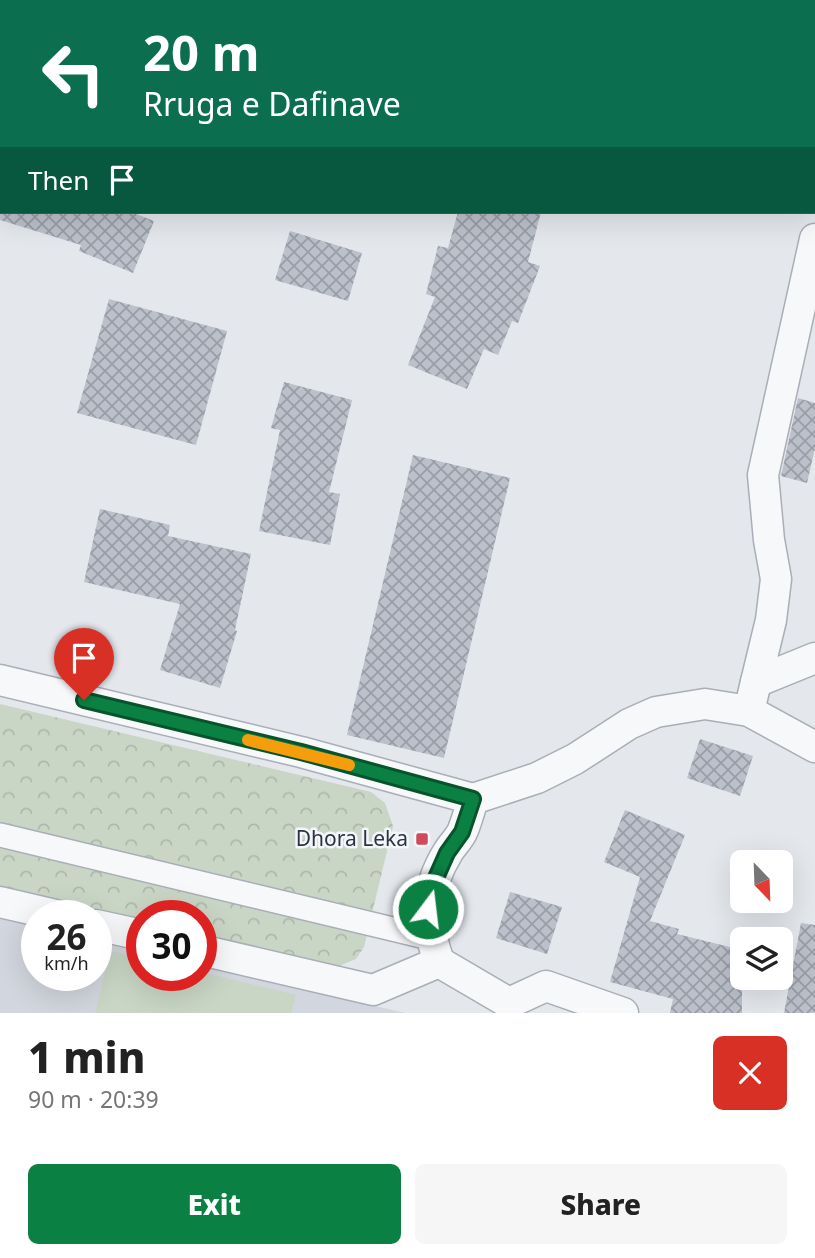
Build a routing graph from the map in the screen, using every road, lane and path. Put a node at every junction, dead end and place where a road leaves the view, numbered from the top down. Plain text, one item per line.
1 (814, 239) edge
2 (815, 658) edge
3 (0, 680) edge
4 (756, 682) junction
5 (749, 711) junction
6 (815, 747) edge
7 (473, 799) junction
8 (0, 835) edge
9 (0, 902) edge
10 (21, 907) edge
11 (435, 950) junction
12 (217, 954) edge
13 (509, 1008) edge
14 (623, 1013) edge

1 - 4 street
2 - 4 street
3 - 7 street
4 - 5 street
5 - 6 street
5 - 7 street
7 - 11 street
8 - 11 street
9 - 10 street
11 - 12 street
11 - 13 street
13 - 14 street

